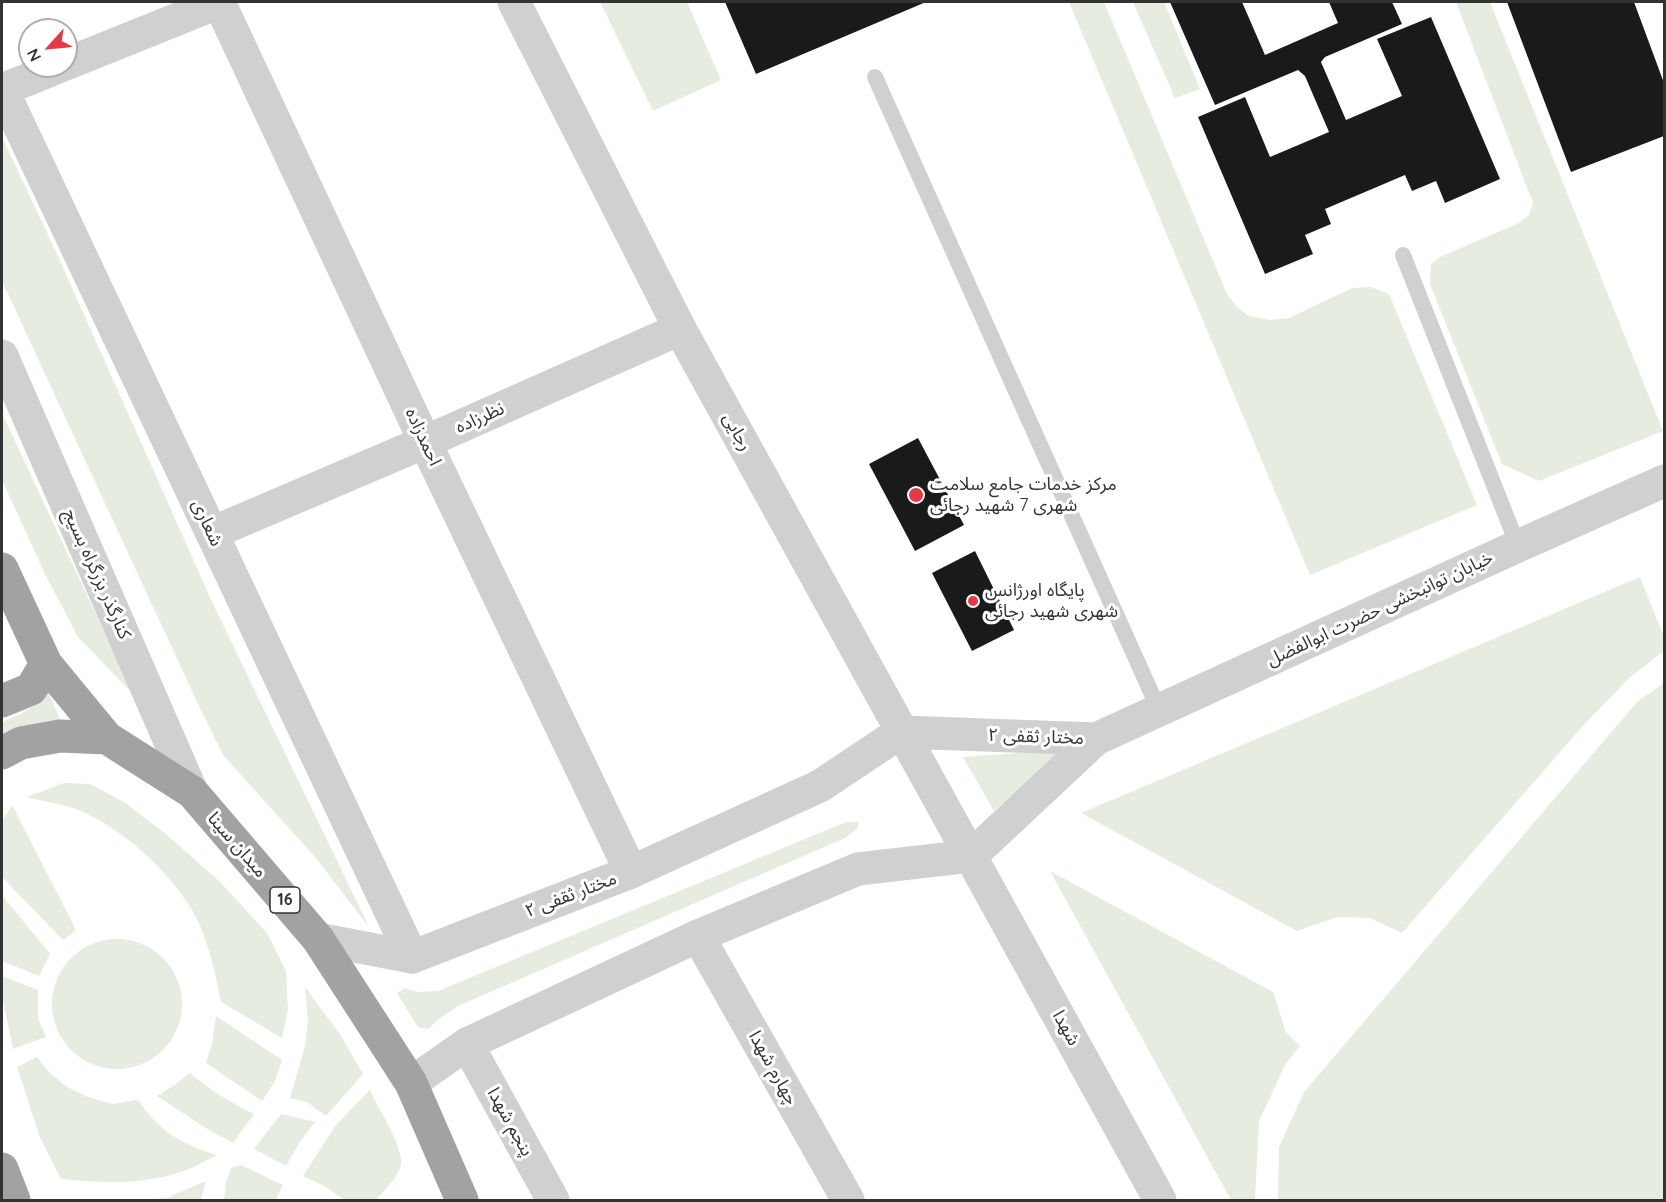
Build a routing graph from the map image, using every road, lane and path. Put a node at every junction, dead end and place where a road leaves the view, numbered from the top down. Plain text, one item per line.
1 (219, 2) edge
2 (514, 2) edge
3 (78, 59) edge
4 (875, 77) dead end
5 (30, 78) edge
6 (2, 89) edge
7 (1403, 255) dead end
8 (680, 329) junction
9 (2, 356) edge
10 (425, 442) junction
11 (1665, 481) edge
12 (212, 533) junction
13 (1518, 546) junction
14 (2, 569) edge
15 (46, 664) junction
16 (2, 701) edge
17 (1159, 710) junction
18 (901, 732) junction
19 (107, 738) junction
20 (1096, 739) junction
21 (2, 753) edge
22 (192, 792) junction
23 (971, 856) junction
24 (631, 872) junction
25 (698, 936) junction
26 (318, 939) junction
27 (412, 957) junction
28 (467, 1044) junction
29 (411, 1083) junction
30 (2, 1169) edge
31 (14, 1200) edge
32 (462, 1200) edge
33 (553, 1200) edge
34 (848, 1200) edge
35 (1160, 1200) edge

1 - 3 street
1 - 10 street, احمدزاده
2 - 8 street, رجایی
4 - 17 lane
5 - 6 street
6 - 12 street, شعاری
7 - 13 lane
8 - 10 street, نظرزاده
8 - 18 street, رجایی
9 - 22 street, کنارگذر بزرگراه بسیج
10 - 12 street, نظرزاده
10 - 24 street, احمدزاده
11 - 13 street, خیابان توانبخشی حضرت ابوالفضل
12 - 27 street, شعاری
13 - 17 street, خیابان توانبخشی حضرت ابوالفضل
14 - 15 highway, 16
15 - 16 highway
15 - 19 highway, 16
17 - 20 street, خیابان توانبخشی حضرت ابوالفضل
18 - 20 street, مختار ثقفی ۲
18 - 23 street, رجایی
18 - 24 street, مختار ثقفی ۲
19 - 21 highway, میدان سینا / 16
19 - 22 highway, میدان سینا / 16
20 - 23 street, مختار ثقفی ۲
22 - 26 highway, میدان سینا / 16
23 - 25 street
23 - 35 street, شهدا
24 - 27 street, مختار ثقفی ۲
25 - 28 street
25 - 34 street, چهارم شهدا
26 - 27 street
26 - 29 highway, میدان سینا / 16
28 - 29 street
28 - 33 street, پنجم شهدا
29 - 32 highway, میدان سینا / 16
30 - 31 highway

